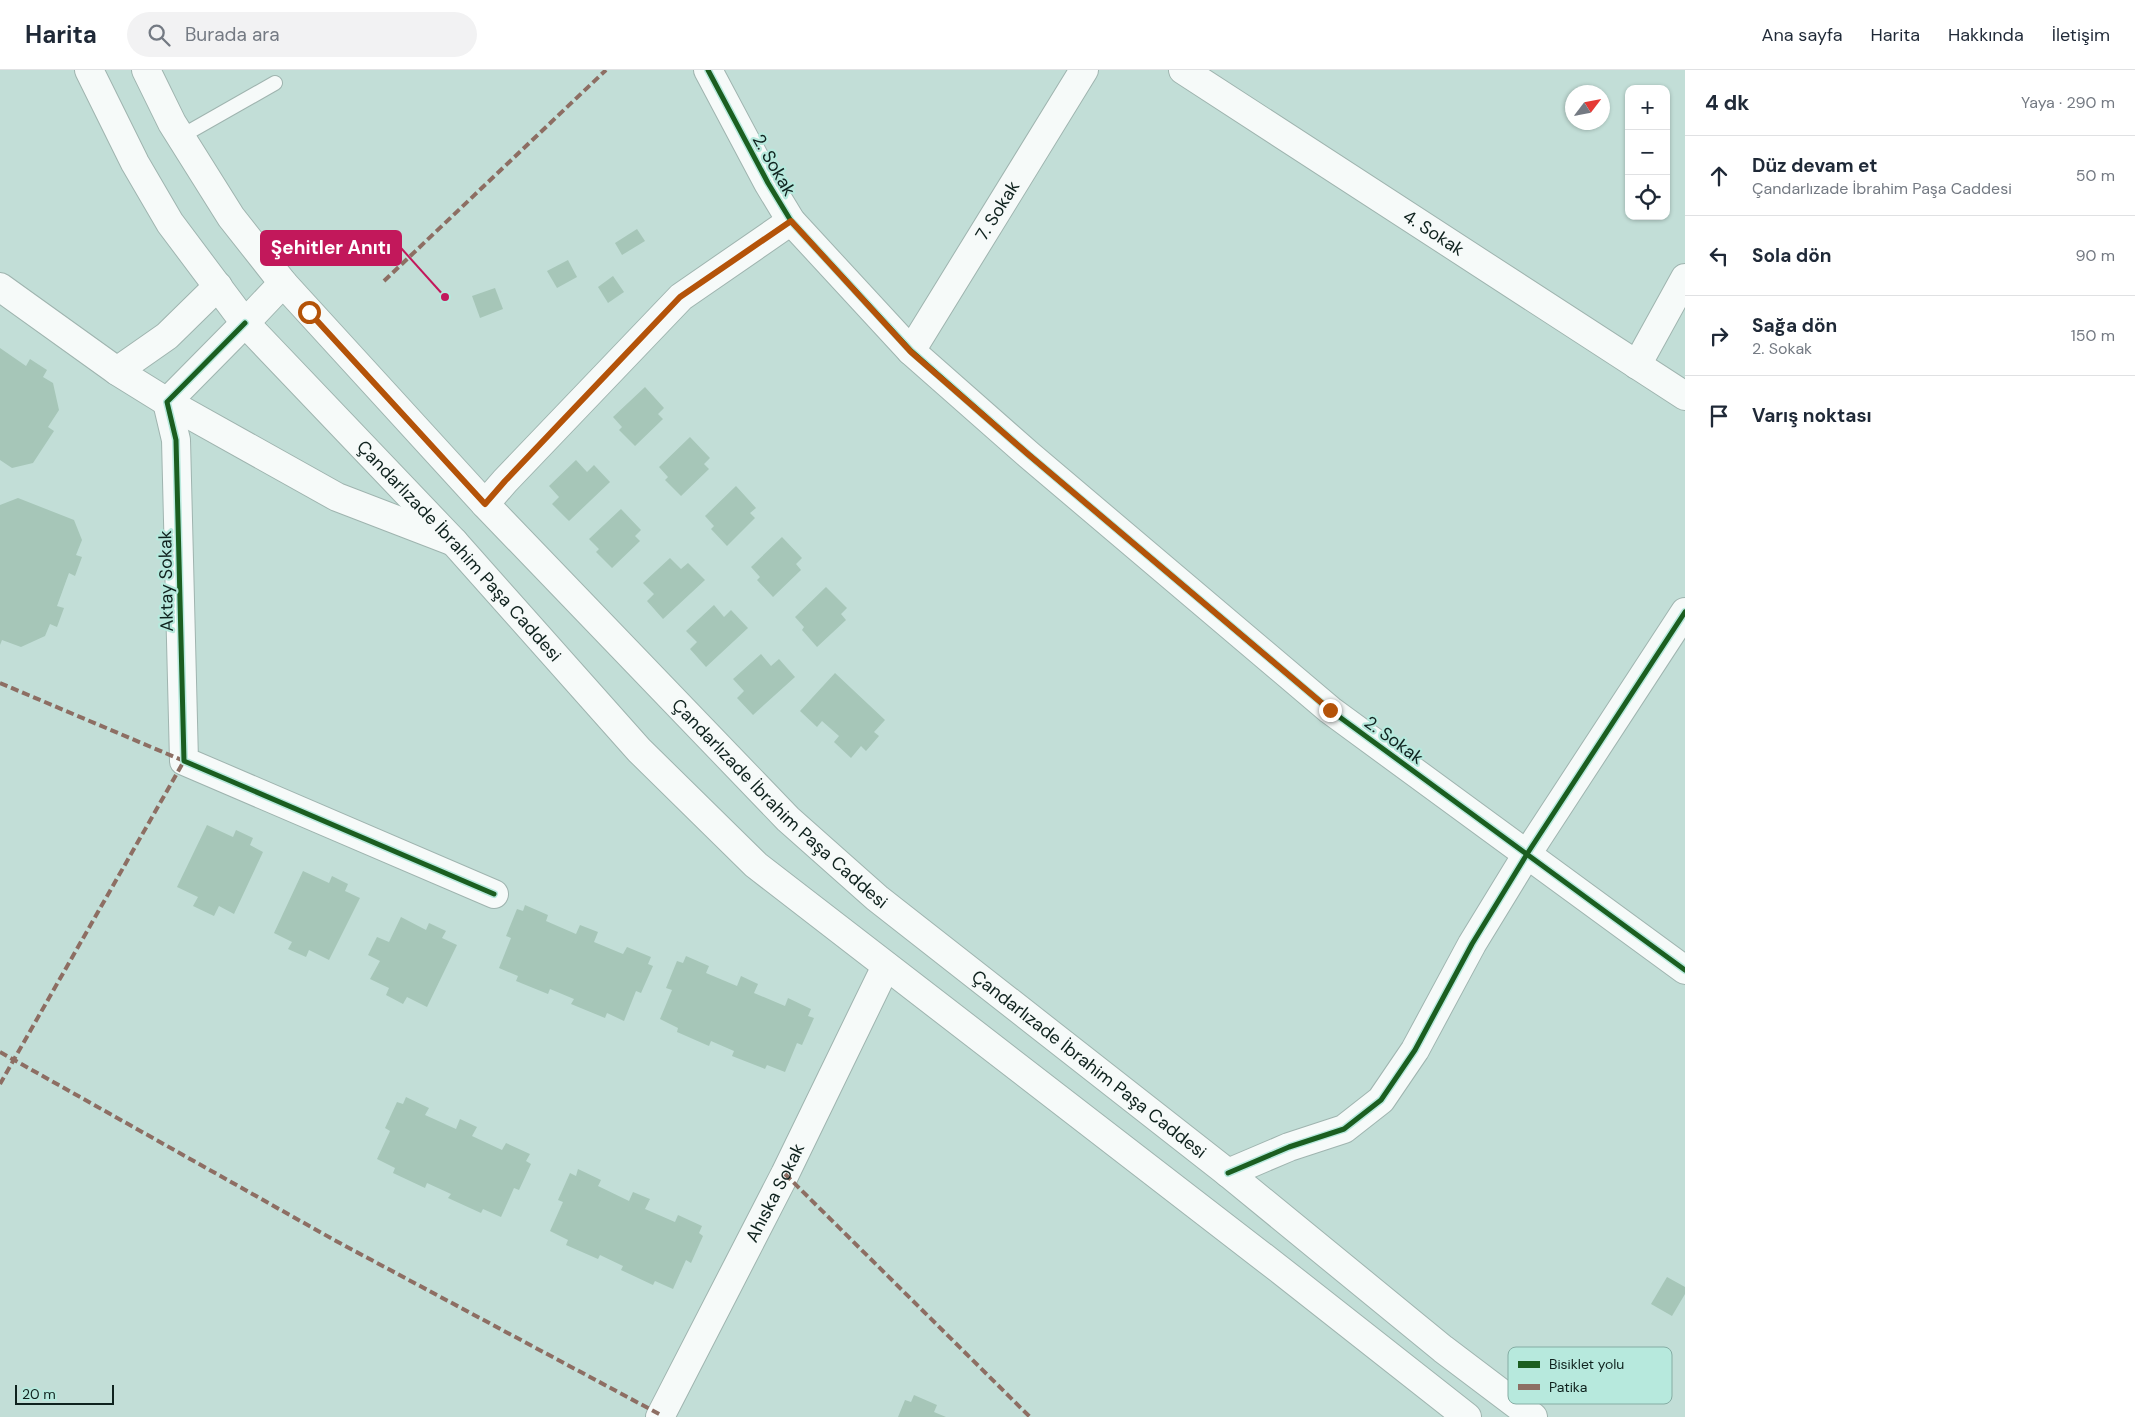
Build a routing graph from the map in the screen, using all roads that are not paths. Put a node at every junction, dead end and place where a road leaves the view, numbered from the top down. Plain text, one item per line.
1 (88, 70) edge
2 (146, 70) edge
3 (708, 70) edge
4 (1084, 70) edge
5 (1182, 70) edge
6 (275, 83) dead end
7 (180, 137) junction
8 (791, 221) junction
9 (1685, 278) edge
10 (283, 283) junction
11 (218, 286) junction
12 (0, 287) edge
13 (245, 322) junction
14 (911, 352) junction
15 (1637, 365) junction
16 (117, 371) junction
17 (1685, 396) edge
18 (167, 402) junction
19 (485, 504) junction
20 (454, 542) junction
21 (1685, 612) edge
22 (1527, 854) junction
23 (494, 894) dead end
24 (886, 966) junction
25 (1685, 970) edge
26 (1228, 1174) junction
27 (1508, 1398) edge
28 (1516, 1404) edge
29 (660, 1417) edge
30 (1467, 1417) edge
31 (1533, 1417) edge

1 - 11 street, Çandarlızade İbrahim Paşa Caddesi
2 - 7 street, Çandarlızade İbrahim Paşa Caddesi
3 - 8 street, 2. Sokak
4 - 14 street, 7. Sokak
5 - 15 street, 4. Sokak
6 - 7 lane
7 - 10 street, Çandarlızade İbrahim Paşa Caddesi
8 - 14 street, 2. Sokak
8 - 19 street
9 - 15 street
10 - 13 street
10 - 19 street, Çandarlızade İbrahim Paşa Caddesi
11 - 13 street, Çandarlızade İbrahim Paşa Caddesi
11 - 16 street
12 - 16 street
13 - 18 street
13 - 20 street, Çandarlızade İbrahim Paşa Caddesi
14 - 22 street, 2. Sokak
15 - 17 street, 4. Sokak
16 - 18 street
18 - 20 street
18 - 23 street, Aktay Sokak
19 - 26 street, Çandarlızade İbrahim Paşa Caddesi
20 - 24 street, Çandarlızade İbrahim Paşa Caddesi
21 - 22 street
22 - 25 street, 2. Sokak
22 - 26 street
24 - 29 street, Ahıska Sokak
24 - 30 street, Çandarlızade İbrahim Paşa Caddesi
26 - 27 street, Çandarlızade İbrahim Paşa Caddesi
28 - 31 street, Çandarlızade İbrahim Paşa Caddesi

